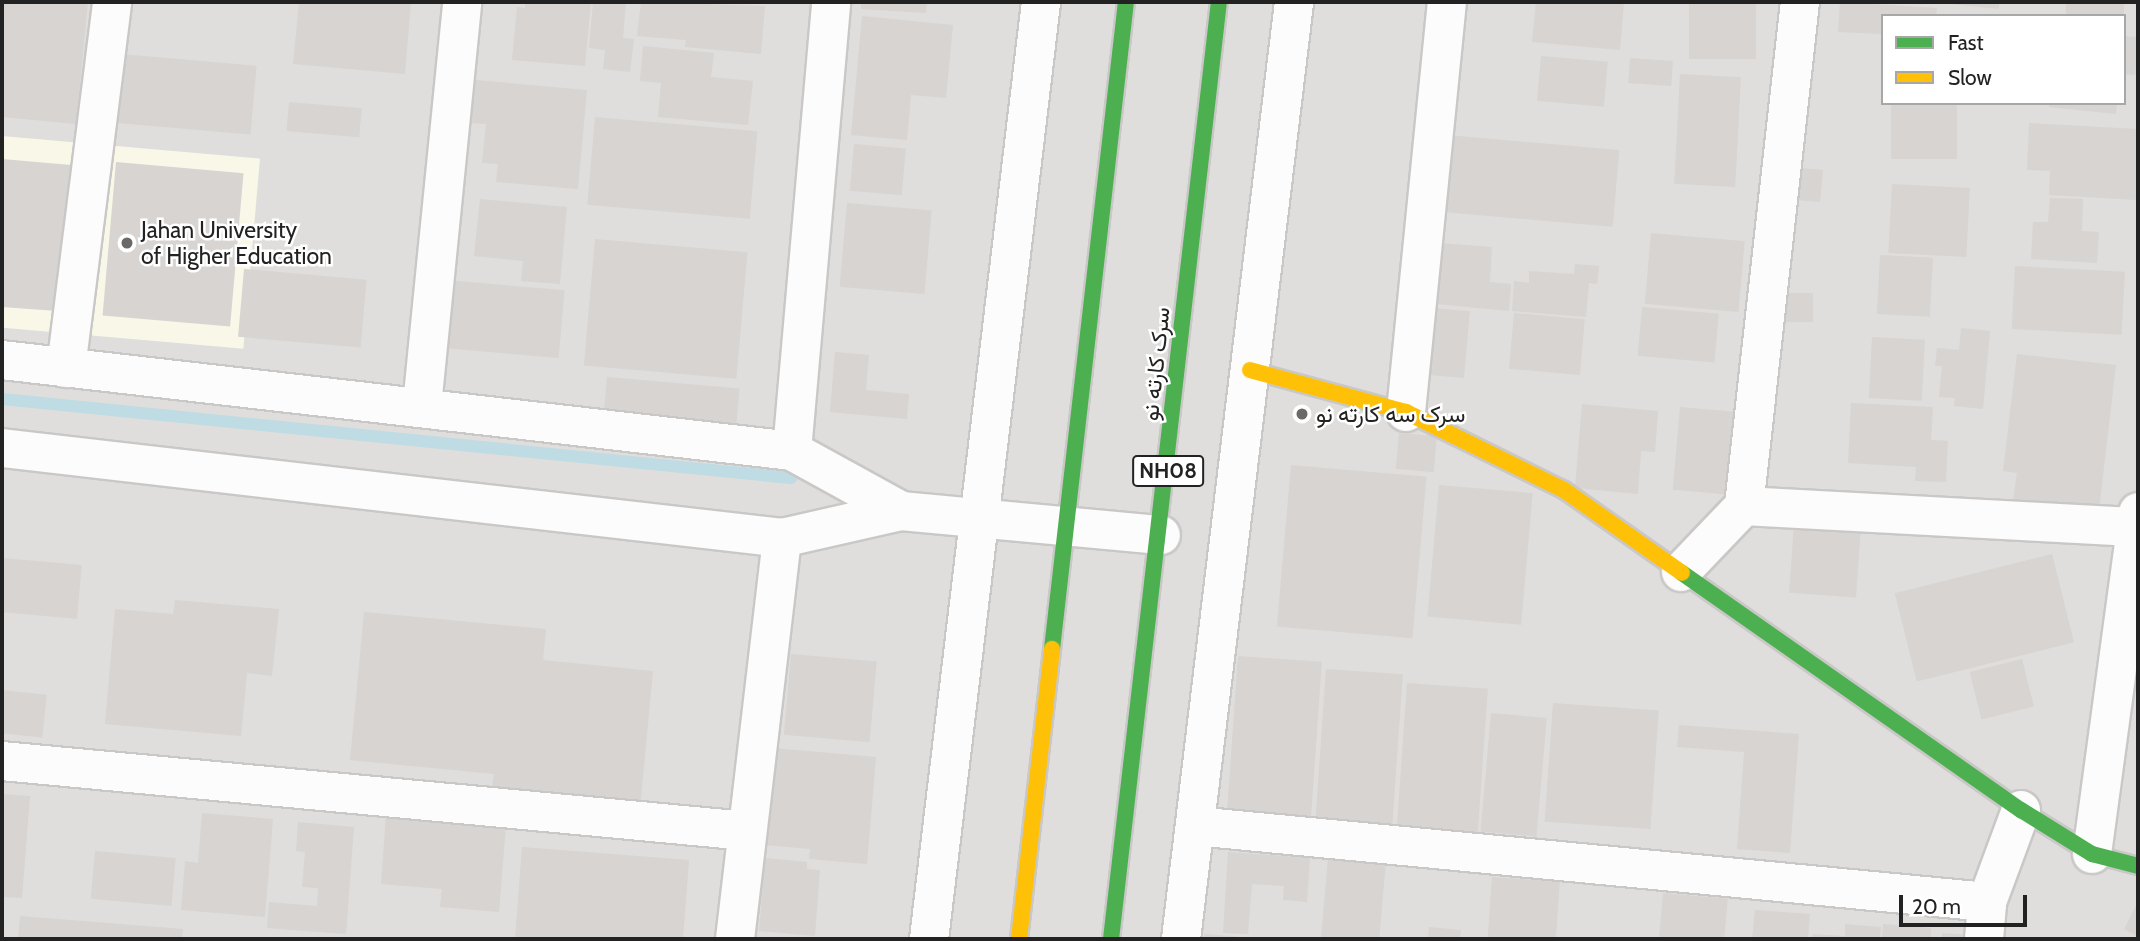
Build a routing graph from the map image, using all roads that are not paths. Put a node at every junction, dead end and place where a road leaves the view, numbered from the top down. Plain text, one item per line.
1 (111, 2) edge
2 (461, 2) edge
3 (831, 2) edge
4 (1041, 2) edge
5 (1126, 2) edge
6 (1219, 2) edge
7 (1294, 2) edge
8 (1447, 2) edge
9 (1800, 2) edge
10 (2, 360) edge
11 (66, 368) junction
12 (1250, 370) junction
13 (422, 406) junction
14 (1406, 412) junction
15 (2, 448) edge
16 (792, 451) junction
17 (1744, 506) junction
18 (901, 510) junction
19 (977, 517) junction
20 (2138, 519) edge
21 (1068, 526) junction
22 (1161, 535) junction
23 (782, 538) junction
24 (1682, 572) junction
25 (2126, 674) edge
26 (2, 761) edge
27 (2021, 810) junction
28 (1195, 826) junction
29 (747, 831) junction
30 (2092, 854) junction
31 (2138, 866) edge
32 (1987, 902) junction
33 (735, 939) edge
34 (929, 939) edge
35 (1019, 939) edge
36 (1111, 939) edge
37 (1181, 939) edge
38 (1983, 939) edge

1 - 11 street
2 - 13 street
3 - 16 street
4 - 19 street
5 - 21 main road
6 - 22 main road, سرک کارته نو / NH08
7 - 12 street
8 - 14 street
9 - 17 street
10 - 11 street
11 - 13 street
12 - 14 main road
12 - 28 street
13 - 16 street
14 - 24 main road
15 - 23 street
16 - 18 street
17 - 20 street
17 - 24 street
18 - 19 street
18 - 23 street
19 - 21 street
19 - 34 street
20 - 25 street
21 - 22 street
21 - 35 main road
22 - 36 main road, سرک کارته نو / NH08
23 - 29 street
24 - 27 main road
25 - 30 street
26 - 29 street
27 - 30 main road
27 - 32 street
28 - 32 street
28 - 37 street
29 - 33 street
30 - 31 main road
32 - 38 street

